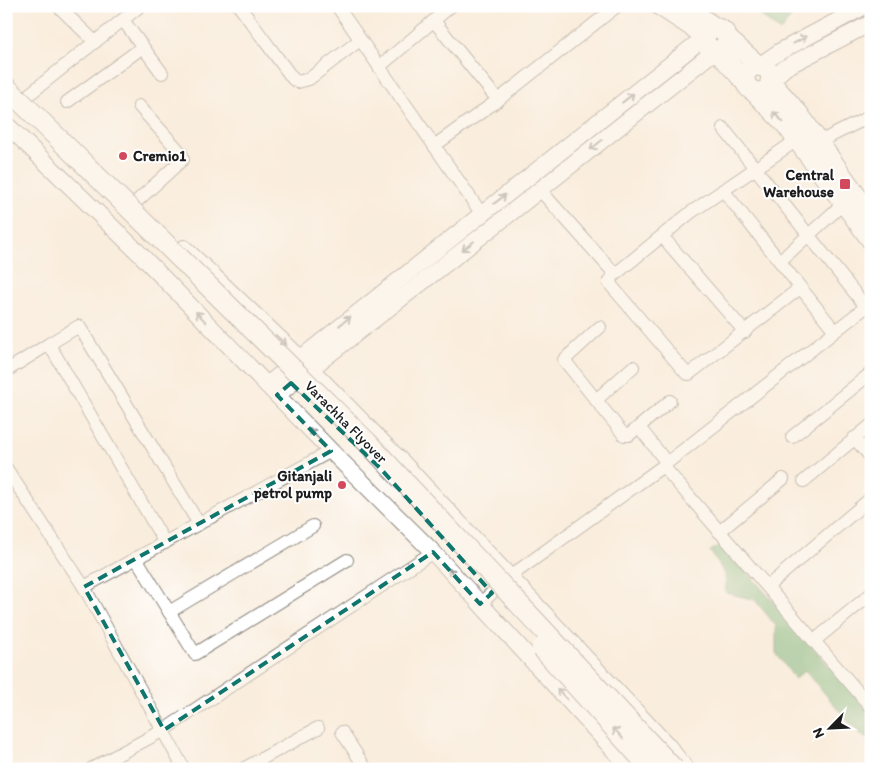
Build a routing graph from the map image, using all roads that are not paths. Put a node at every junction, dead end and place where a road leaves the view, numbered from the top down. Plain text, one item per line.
1 (58, 6) edge
2 (140, 6) edge
3 (239, 6) edge
4 (451, 6) edge
5 (617, 6) edge
6 (660, 6) edge
7 (684, 6) edge
8 (865, 6) edge
9 (340, 7) edge
10 (123, 20) junction
11 (434, 21) junction
12 (871, 23) edge
13 (716, 38) junction
14 (360, 40) junction
15 (95, 42) junction
16 (143, 47) junction
17 (379, 67) junction
18 (162, 72) dead end
19 (765, 74) junction
20 (6, 76) edge
21 (748, 86) junction
22 (6, 87) edge
23 (26, 96) junction
24 (498, 100) junction
25 (67, 102) dead end
26 (6, 105) edge
27 (139, 106) dead end
28 (871, 116) edge
29 (6, 124) edge
30 (723, 128) dead end
31 (797, 140) junction
32 (819, 142) junction
33 (434, 146) junction
34 (755, 168) junction
35 (540, 190) junction
36 (723, 190) junction
37 (136, 202) junction
38 (845, 202) junction
39 (482, 213) junction
40 (871, 216) edge
41 (809, 234) junction
42 (662, 236) junction
43 (871, 240) edge
44 (780, 261) junction
45 (615, 274) junction
46 (800, 288) junction
47 (868, 305) edge
48 (600, 327) dead end
49 (835, 331) junction
50 (745, 332) junction
51 (49, 344) junction
52 (305, 363) junction
53 (632, 367) dead end
54 (6, 371) edge
55 (871, 374) edge
56 (272, 390) junction
57 (596, 400) junction
58 (670, 401) dead end
59 (871, 424) edge
60 (639, 427) junction
61 (792, 437) dead end
62 (854, 438) junction
63 (331, 451) junction
64 (871, 457) edge
65 (665, 464) junction
66 (6, 468) edge
67 (783, 479) dead end
68 (804, 481) dead end
69 (871, 498) edge
70 (199, 524) junction
71 (313, 526) dead end
72 (720, 532) junction
73 (164, 542) junction
74 (433, 552) junction
75 (136, 558) junction
76 (347, 560) dead end
77 (508, 578) junction
78 (768, 586) junction
79 (84, 587) junction
80 (871, 594) edge
81 (480, 604) junction
82 (169, 612) junction
83 (814, 641) junction
84 (866, 694) edge
85 (871, 707) edge
86 (318, 728) dead end
87 (164, 730) junction
88 (342, 732) dead end
89 (91, 769) edge
90 (184, 769) edge
91 (243, 769) edge
92 (366, 769) edge
93 (631, 769) edge
94 (651, 769) edge
95 (674, 769) edge
96 (686, 769) edge

1 - 15 street
2 - 10 street
3 - 14 street
4 - 11 street
5 - 24 street
6 - 13 main road
7 - 13 main road
19 -> 8 street
9 - 14 street
10 - 15 street
10 - 16 street
11 - 17 street
11 - 24 street
12 - 19 street
13 - 19 main road
13 - 21 main road
13 -> 35 street
39 -> 13 street
14 - 17 street
15 - 23 street
16 - 18 street
16 - 25 street
17 - 33 street
19 - 21 main road
19 - 32 main road
20 - 23 street
31 -> 21 main road
22 - 95 main road, Varachha Flyover, bridge
23 - 37 street
24 - 33 street
94 -> 26 main road, Varachha Flyover, bridge
27 - 37 street
28 - 32 street
56 -> 29 street
30 - 34 street
31 - 34 street
31 - 38 main road
32 - 40 main road
33 - 39 street
34 - 36 street
34 - 41 street
35 - 45 street
35 -> 52 street
36 - 42 street
36 - 44 street
37 -> 52 street
38 - 41 street
38 - 43 main road
52 -> 39 street
41 - 44 street
41 - 47 street
42 - 45 street
42 - 50 street
44 - 46 street
45 - 50 street
46 - 49 street
46 - 50 street
47 - 49 street
48 - 57 street
49 - 65 street
51 - 54 street
51 - 70 street
51 - 73 street
52 - 56 street
52 - 77 street
53 - 57 street
55 - 61 street
63 -> 56 street
57 - 60 street
58 - 60 street
59 - 62 street
60 - 65 street
62 - 64 street
62 - 68 street
63 - 70 street
63 - 74 street
65 - 72 street
65 - 77 street
66 - 79 street
67 - 72 street
69 - 78 street
70 - 73 street
71 - 82 street
72 - 78 street
73 - 75 street
81 -> 74 street
74 - 87 street
75 - 79 street
75 - 82 street
76 - 82 street
77 - 81 street
77 - 96 street
78 - 83 street
79 - 87 street
80 - 83 street
93 -> 81 street
83 - 84 street
84 - 85 street
86 - 91 street
87 - 89 street
87 - 90 street
88 - 92 street

